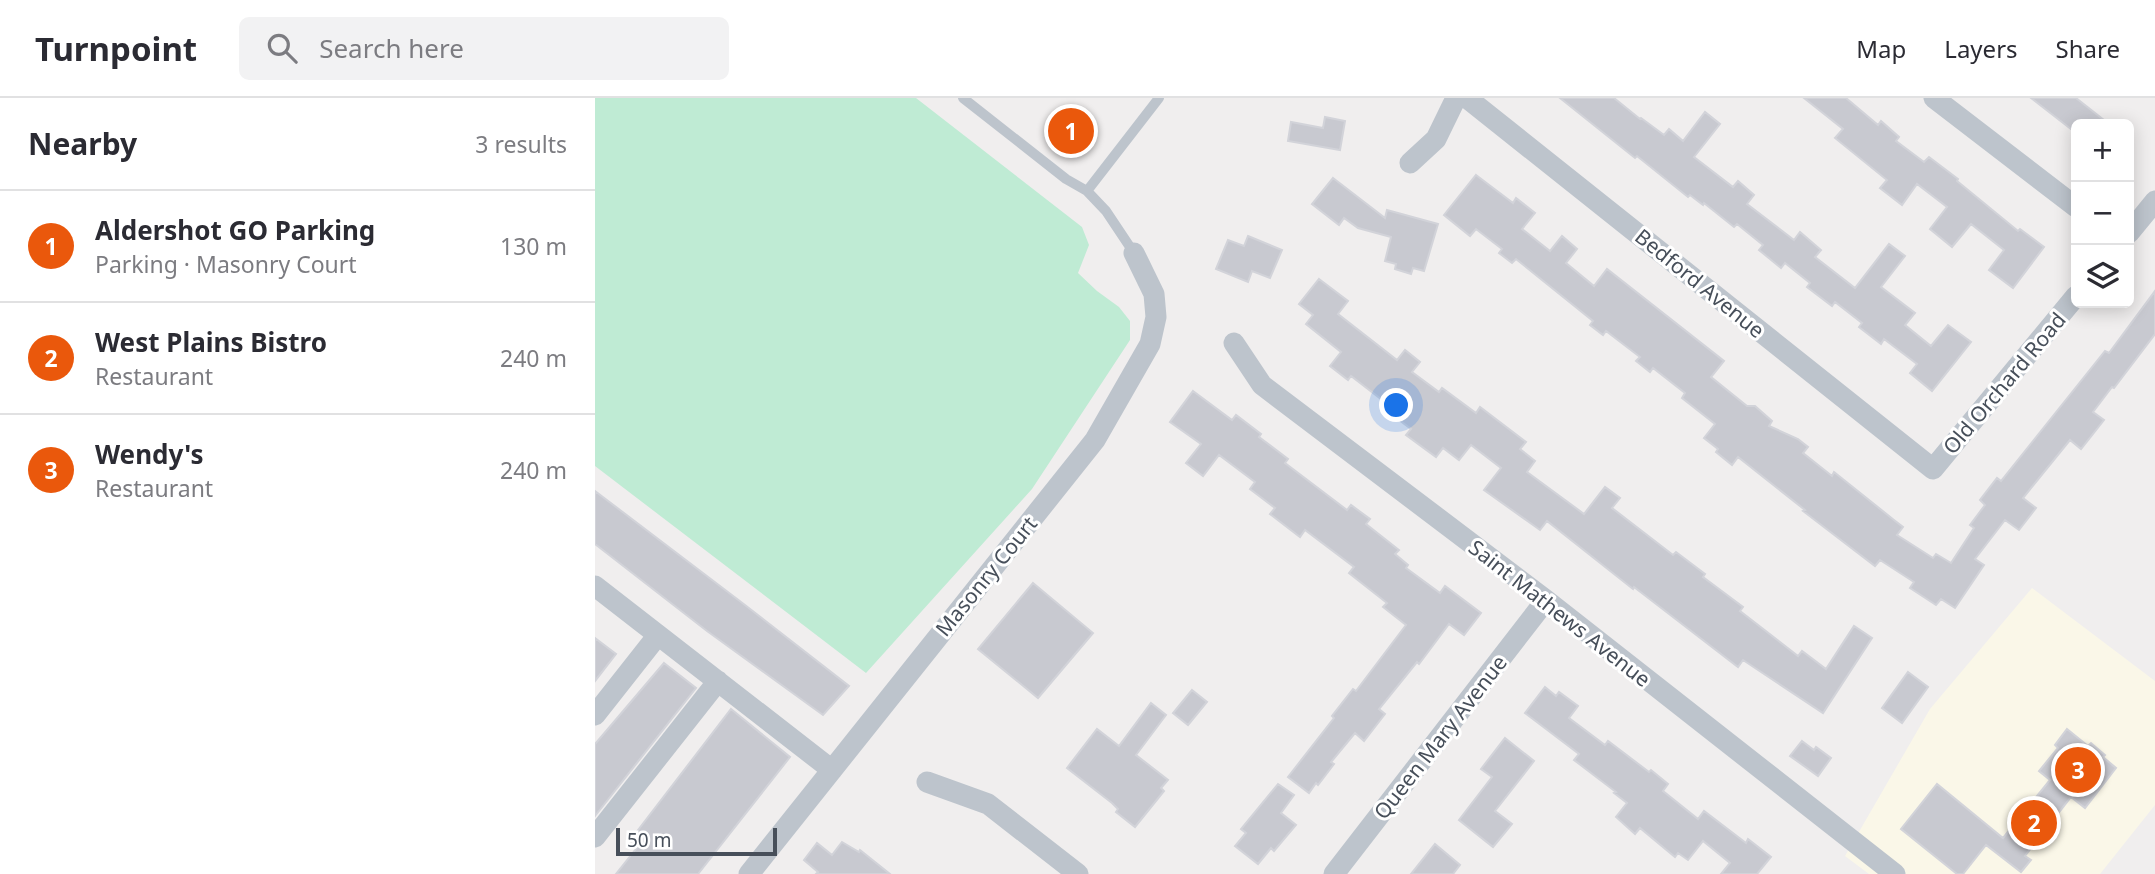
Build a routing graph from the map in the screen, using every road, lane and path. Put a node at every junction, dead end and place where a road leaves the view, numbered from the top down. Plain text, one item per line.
1 (963, 98) edge
2 (1159, 98) edge
3 (1457, 98) edge
4 (1467, 98) edge
5 (1934, 98) edge
6 (1410, 163) dead end
7 (1087, 191) junction
8 (2155, 201) edge
9 (2071, 203) edge
10 (2134, 227) edge
11 (1134, 253) joint
12 (2071, 302) edge
13 (1234, 343) dead end
14 (1933, 469) joint
15 (595, 586) edge
16 (1546, 600) junction
17 (658, 635) junction
18 (718, 681) junction
19 (595, 715) edge
20 (832, 770) junction
21 (927, 782) dead end
22 (595, 836) edge
23 (748, 874) edge
24 (1078, 874) edge
25 (1334, 874) edge
26 (1895, 874) edge

1 - 7 lane
2 - 7 lane
3 - 6 street
4 - 14 street, Bedford Avenue
5 - 9 street
7 - 11 lane
8 - 10 street
11 - 20 street, Masonry Court
12 - 14 street, Old Orchard Road
13 - 16 street, Saint Mathews Avenue
15 - 17 street
16 - 25 street, Queen Mary Avenue
16 - 26 street, Saint Mathews Avenue
17 - 18 street
17 - 19 street
18 - 20 street
18 - 22 street
20 - 23 street, Masonry Court
21 - 24 street

